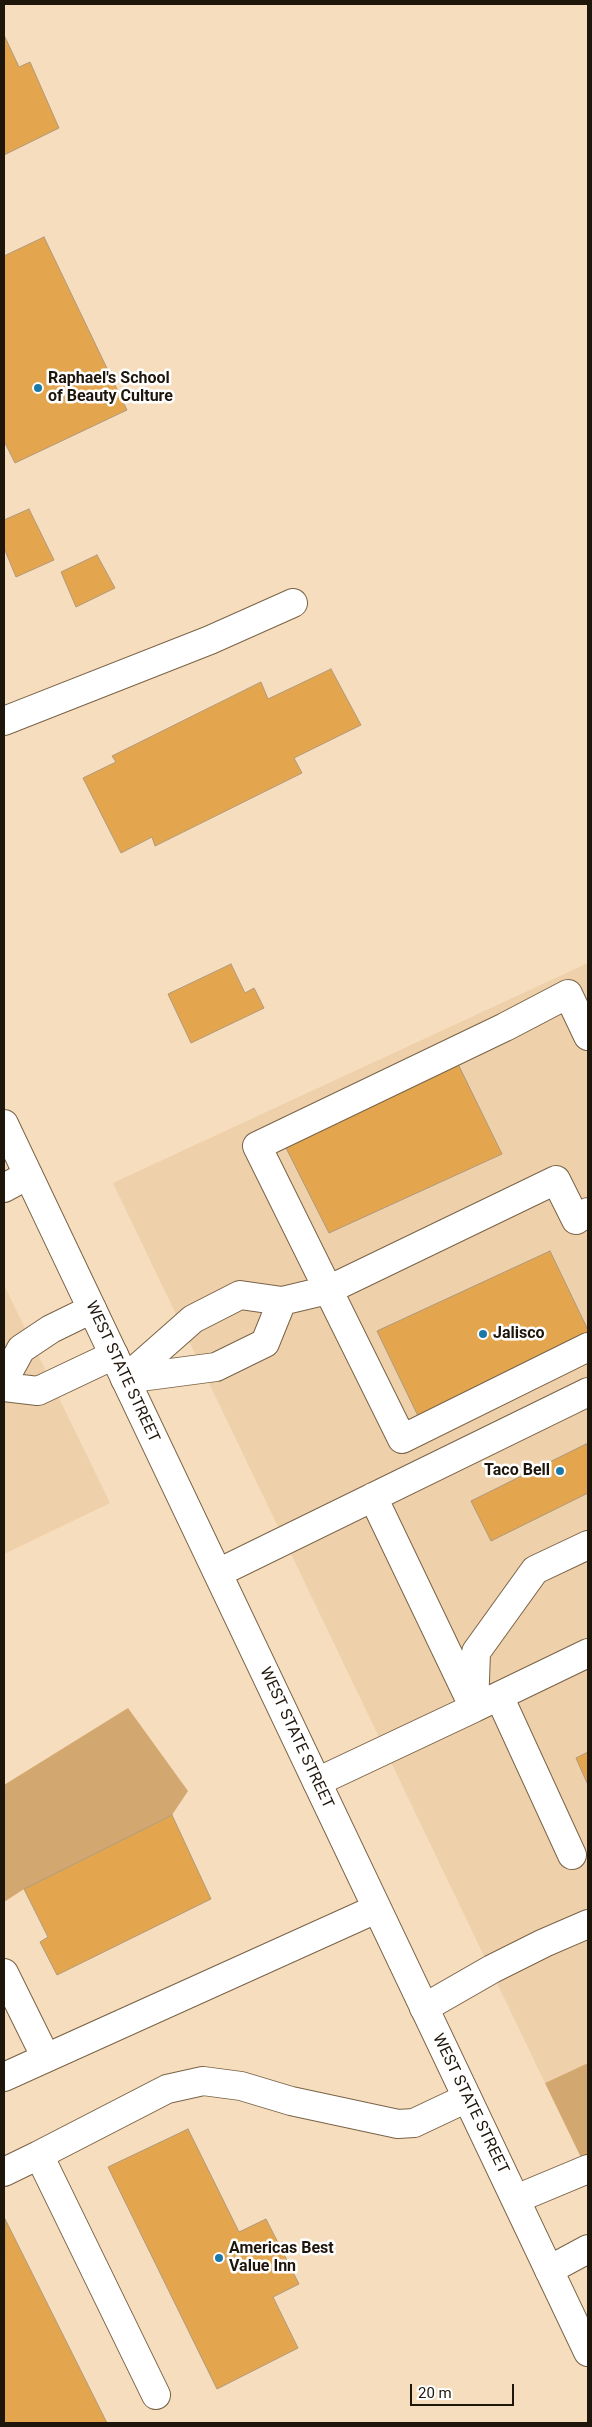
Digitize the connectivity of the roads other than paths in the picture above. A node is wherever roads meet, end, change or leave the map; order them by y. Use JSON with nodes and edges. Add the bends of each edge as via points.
{"nodes":[{"id":1,"x":293,"y":603,"type":"dead end"},
{"id":2,"x":4,"y":721,"type":"edge"},
{"id":3,"x":588,"y":1036,"type":"edge"},
{"id":4,"x":4,"y":1124,"type":"edge"},
{"id":5,"x":28,"y":1175,"type":"junction"},
{"id":6,"x":4,"y":1188,"type":"edge"},
{"id":7,"x":588,"y":1212,"type":"edge"},
{"id":8,"x":328,"y":1290,"type":"junction"},
{"id":9,"x":282,"y":1301,"type":"junction"},
{"id":10,"x":92,"y":1309,"type":"junction"},
{"id":11,"x":588,"y":1347,"type":"edge"},
{"id":12,"x":114,"y":1355,"type":"junction"},
{"id":13,"x":4,"y":1380,"type":"edge"},
{"id":14,"x":125,"y":1380,"type":"junction"},
{"id":15,"x":4,"y":1387,"type":"edge"},
{"id":16,"x":588,"y":1392,"type":"edge"},
{"id":17,"x":372,"y":1497,"type":"junction"},
{"id":18,"x":588,"y":1545,"type":"edge"},
{"id":19,"x":218,"y":1573,"type":"junction"},
{"id":20,"x":588,"y":1653,"type":"edge"},
{"id":21,"x":499,"y":1696,"type":"junction"},
{"id":22,"x":474,"y":1708,"type":"junction"},
{"id":23,"x":317,"y":1782,"type":"junction"},
{"id":24,"x":572,"y":1855,"type":"dead end"},
{"id":25,"x":376,"y":1909,"type":"junction"},
{"id":26,"x":588,"y":1924,"type":"edge"},
{"id":27,"x":4,"y":1973,"type":"edge"},
{"id":28,"x":424,"y":2008,"type":"junction"},
{"id":29,"x":46,"y":2058,"type":"junction"},
{"id":30,"x":4,"y":2077,"type":"edge"},
{"id":31,"x":467,"y":2098,"type":"junction"},
{"id":32,"x":39,"y":2155,"type":"junction"},
{"id":33,"x":588,"y":2169,"type":"edge"},
{"id":34,"x":4,"y":2172,"type":"edge"},
{"id":35,"x":516,"y":2199,"type":"junction"},
{"id":36,"x":588,"y":2249,"type":"edge"},
{"id":37,"x":549,"y":2270,"type":"junction"},
{"id":38,"x":588,"y":2352,"type":"edge"},
{"id":39,"x":156,"y":2395,"type":"dead end"}],
"edges":[{"from":1,"to":2,"type":"main road","via":[[210,640]]},
{"from":3,"to":8,"type":"main road","via":[[568,994],[257,1146]]},
{"from":4,"to":5,"type":"main road","name":"WEST STATE STREET"},
{"from":5,"to":6,"type":"main road"},
{"from":5,"to":10,"type":"main road","name":"WEST STATE STREET"},
{"from":7,"to":8,"type":"main road","via":[[576,1220],[556,1180]]},
{"from":8,"to":9,"type":"main road"},
{"from":8,"to":11,"type":"main road","via":[[402,1439]]},
{"from":9,"to":14,"type":"main road","via":[[240,1295],[193,1319]]},
{"from":9,"to":14,"type":"main road","via":[[265,1343],[216,1367]]},
{"from":10,"to":12,"type":"main road","name":"WEST STATE STREET"},
{"from":10,"to":13,"type":"main road","via":[[51,1329],[21,1349]]},
{"from":12,"to":14,"type":"main road","name":"WEST STATE STREET"},
{"from":12,"to":15,"type":"main road","via":[[38,1391]]},
{"from":14,"to":19,"type":"main road","name":"WEST STATE STREET"},
{"from":16,"to":17,"type":"main road"},
{"from":17,"to":19,"type":"main road"},
{"from":17,"to":22,"type":"main road"},
{"from":18,"to":22,"type":"main road","via":[[535,1570],[476,1652]]},
{"from":19,"to":23,"type":"main road","name":"WEST STATE STREET"},
{"from":20,"to":21,"type":"main road"},
{"from":21,"to":22,"type":"main road"},
{"from":21,"to":24,"type":"main road"},
{"from":22,"to":23,"type":"main road"},
{"from":23,"to":25,"type":"main road","name":"WEST STATE STREET"},
{"from":25,"to":28,"type":"main road","name":"WEST STATE STREET"},
{"from":25,"to":29,"type":"main road"},
{"from":26,"to":28,"type":"main road","via":[[492,1969]]},
{"from":27,"to":29,"type":"main road"},
{"from":28,"to":31,"type":"main road","name":"WEST STATE STREET"},
{"from":29,"to":30,"type":"main road"},
{"from":31,"to":32,"type":"main road","via":[[414,2123],[398,2124],[291,2101],[240,2086],[203,2081],[167,2089]]},
{"from":31,"to":35,"type":"main road","name":"WEST STATE STREET"},
{"from":32,"to":34,"type":"main road"},
{"from":32,"to":39,"type":"main road"},
{"from":33,"to":35,"type":"main road"},
{"from":35,"to":37,"type":"main road","name":"WEST STATE STREET"},
{"from":36,"to":37,"type":"main road"},
{"from":37,"to":38,"type":"main road","name":"WEST STATE STREET"}]}
